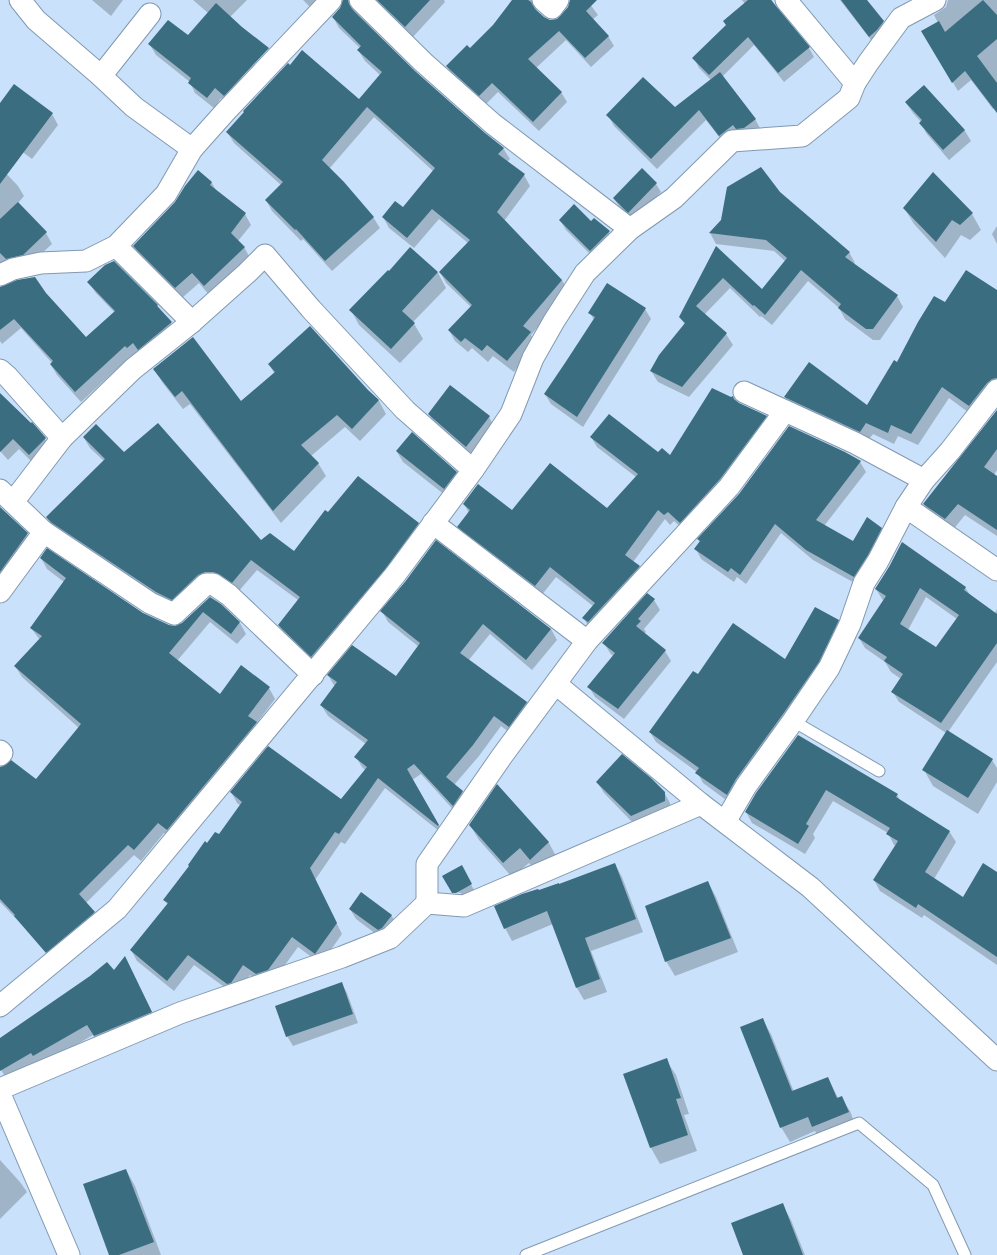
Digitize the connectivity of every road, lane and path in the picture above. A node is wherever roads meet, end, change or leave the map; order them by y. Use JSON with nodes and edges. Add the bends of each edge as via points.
{"nodes":[{"id":1,"x":20,"y":0,"type":"edge"},
{"id":2,"x":331,"y":0,"type":"edge"},
{"id":3,"x":360,"y":0,"type":"edge"},
{"id":4,"x":543,"y":0,"type":"edge"},
{"id":5,"x":558,"y":0,"type":"edge"},
{"id":6,"x":786,"y":0,"type":"edge"},
{"id":7,"x":935,"y":0,"type":"edge"},
{"id":8,"x":150,"y":14,"type":"dead end"},
{"id":9,"x":101,"y":76,"type":"junction"},
{"id":10,"x":855,"y":83,"type":"junction"},
{"id":11,"x":192,"y":150,"type":"junction"},
{"id":12,"x":630,"y":229,"type":"junction"},
{"id":13,"x":116,"y":246,"type":"junction"},
{"id":14,"x":0,"y":275,"type":"edge"},
{"id":15,"x":192,"y":322,"type":"junction"},
{"id":16,"x":0,"y":370,"type":"edge"},
{"id":17,"x":997,"y":390,"type":"edge"},
{"id":18,"x":744,"y":392,"type":"dead end"},
{"id":19,"x":785,"y":411,"type":"junction"},
{"id":20,"x":62,"y":438,"type":"junction"},
{"id":21,"x":473,"y":470,"type":"junction"},
{"id":22,"x":924,"y":480,"type":"junction"},
{"id":23,"x":6,"y":496,"type":"edge"},
{"id":24,"x":906,"y":507,"type":"junction"},
{"id":25,"x":433,"y":523,"type":"junction"},
{"id":26,"x":44,"y":532,"type":"junction"},
{"id":27,"x":997,"y":570,"type":"edge"},
{"id":28,"x":0,"y":592,"type":"edge"},
{"id":29,"x":587,"y":641,"type":"junction"},
{"id":30,"x":313,"y":674,"type":"junction"},
{"id":31,"x":556,"y":684,"type":"junction"},
{"id":32,"x":793,"y":721,"type":"junction"},
{"id":33,"x":0,"y":750,"type":"edge"},
{"id":34,"x":0,"y":755,"type":"edge"},
{"id":35,"x":879,"y":771,"type":"dead end"},
{"id":36,"x":701,"y":804,"type":"junction"},
{"id":37,"x":725,"y":822,"type":"junction"},
{"id":38,"x":427,"y":903,"type":"junction"},
{"id":39,"x":0,"y":1006,"type":"edge"},
{"id":40,"x":997,"y":1060,"type":"edge"},
{"id":41,"x":0,"y":1088,"type":"edge"},
{"id":42,"x":0,"y":1094,"type":"edge"},
{"id":43,"x":69,"y":1255,"type":"edge"},
{"id":44,"x":526,"y":1255,"type":"edge"},
{"id":45,"x":965,"y":1255,"type":"edge"}],
"edges":[{"from":1,"to":9,"type":"street","via":[[36,20]]},
{"from":2,"to":11,"type":"street"},
{"from":3,"to":12,"type":"street","via":[[423,62],[493,124]]},
{"from":4,"to":5,"type":"street","via":[[552,8]]},
{"from":6,"to":10,"type":"street"},
{"from":7,"to":10,"type":"street","via":[[901,18]]},
{"from":8,"to":9,"type":"street"},
{"from":9,"to":11,"type":"street","via":[[134,107]]},
{"from":10,"to":12,"type":"street","via":[[849,98],[802,136],[732,141],[674,198]]},
{"from":11,"to":13,"type":"street","via":[[166,194]]},
{"from":12,"to":21,"type":"street","via":[[585,273],[533,358],[511,414]]},
{"from":13,"to":14,"type":"street","via":[[86,261],[41,263],[13,269]]},
{"from":13,"to":15,"type":"street"},
{"from":15,"to":20,"type":"street","via":[[132,369]]},
{"from":15,"to":21,"type":"street","via":[[266,255],[311,309],[405,410]]},
{"from":16,"to":20,"type":"street"},
{"from":17,"to":22,"type":"street"},
{"from":18,"to":19,"type":"street"},
{"from":19,"to":22,"type":"street"},
{"from":19,"to":29,"type":"street","via":[[729,487]]},
{"from":20,"to":23,"type":"street"},
{"from":21,"to":25,"type":"street"},
{"from":22,"to":24,"type":"street"},
{"from":23,"to":26,"type":"street"},
{"from":24,"to":27,"type":"street"},
{"from":24,"to":32,"type":"street","via":[[864,583],[850,624],[829,668]]},
{"from":25,"to":29,"type":"street"},
{"from":25,"to":30,"type":"street","via":[[395,575]]},
{"from":26,"to":28,"type":"street"},
{"from":26,"to":30,"type":"street","via":[[150,603],[174,614],[206,584],[213,584]]},
{"from":29,"to":31,"type":"street"},
{"from":30,"to":39,"type":"street","via":[[117,909]]},
{"from":31,"to":36,"type":"street"},
{"from":31,"to":38,"type":"street","via":[[427,864]]},
{"from":32,"to":35,"type":"lane"},
{"from":32,"to":37,"type":"street","via":[[746,786]]},
{"from":33,"to":34,"type":"street"},
{"from":36,"to":37,"type":"street"},
{"from":36,"to":38,"type":"street","via":[[464,906]]},
{"from":37,"to":40,"type":"street","via":[[810,887]]},
{"from":38,"to":41,"type":"street","via":[[390,938],[180,1013]]},
{"from":42,"to":43,"type":"street"},
{"from":44,"to":45,"type":"lane","via":[[859,1123],[933,1185]]}]}
